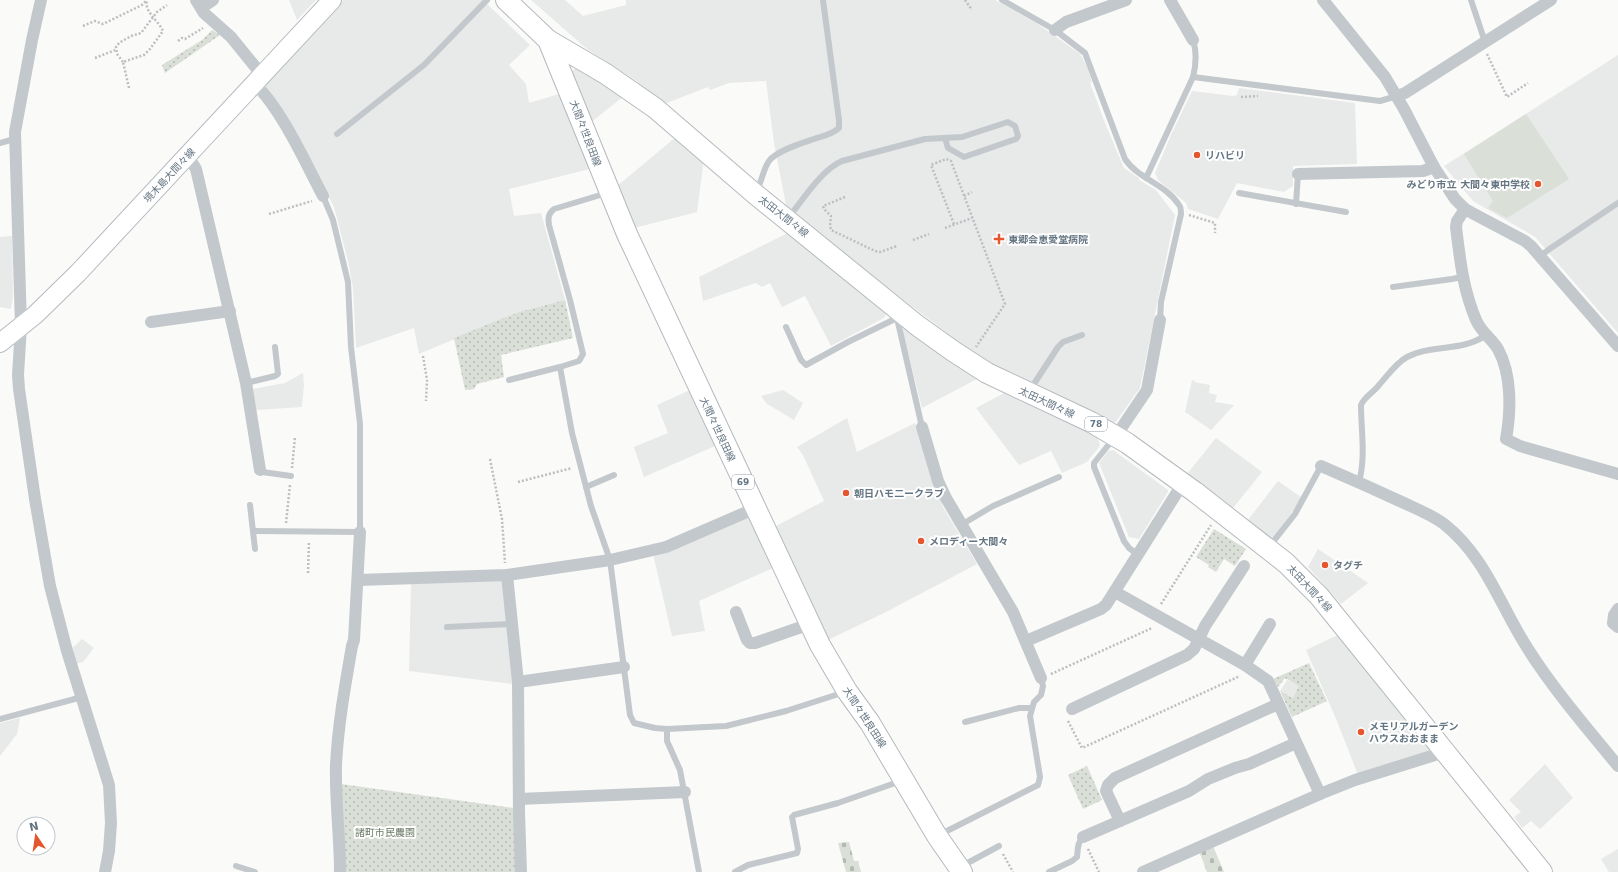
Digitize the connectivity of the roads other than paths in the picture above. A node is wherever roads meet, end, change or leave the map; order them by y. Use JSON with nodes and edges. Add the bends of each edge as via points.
{"nodes":[{"id":1,"x":42,"y":0,"type":"edge"},
{"id":2,"x":213,"y":0,"type":"edge"},
{"id":3,"x":332,"y":0,"type":"edge"},
{"id":4,"x":487,"y":0,"type":"edge"},
{"id":5,"x":506,"y":0,"type":"edge"},
{"id":6,"x":823,"y":0,"type":"edge"},
{"id":7,"x":1002,"y":0,"type":"edge"},
{"id":8,"x":1126,"y":0,"type":"edge"},
{"id":9,"x":1170,"y":0,"type":"edge"},
{"id":10,"x":1323,"y":0,"type":"edge"},
{"id":11,"x":1471,"y":0,"type":"edge"},
{"id":12,"x":1552,"y":0,"type":"edge"},
{"id":13,"x":198,"y":4,"type":"edge"},
{"id":14,"x":1055,"y":30,"type":"junction"},
{"id":15,"x":548,"y":40,"type":"junction"},
{"id":16,"x":1193,"y":40,"type":"joint"},
{"id":17,"x":1483,"y":43,"type":"junction"},
{"id":18,"x":1194,"y":77,"type":"junction"},
{"id":19,"x":258,"y":80,"type":"junction"},
{"id":20,"x":1397,"y":96,"type":"junction"},
{"id":21,"x":337,"y":134,"type":"dead end"},
{"id":22,"x":945,"y":138,"type":"junction"},
{"id":23,"x":14,"y":139,"type":"junction"},
{"id":24,"x":0,"y":143,"type":"edge"},
{"id":25,"x":187,"y":155,"type":"junction"},
{"id":26,"x":1434,"y":167,"type":"junction"},
{"id":27,"x":1298,"y":174,"type":"joint"},
{"id":28,"x":1146,"y":178,"type":"junction"},
{"id":29,"x":609,"y":192,"type":"junction"},
{"id":30,"x":1239,"y":193,"type":"dead end"},
{"id":31,"x":755,"y":194,"type":"junction"},
{"id":32,"x":323,"y":196,"type":"joint"},
{"id":33,"x":1618,"y":203,"type":"edge"},
{"id":34,"x":1296,"y":204,"type":"junction"},
{"id":35,"x":1465,"y":209,"type":"junction"},
{"id":36,"x":1346,"y":212,"type":"dead end"},
{"id":37,"x":788,"y":219,"type":"junction"},
{"id":38,"x":1540,"y":257,"type":"junction"},
{"id":39,"x":1462,"y":277,"type":"junction"},
{"id":40,"x":1393,"y":287,"type":"dead end"},
{"id":41,"x":230,"y":311,"type":"junction"},
{"id":42,"x":900,"y":315,"type":"junction"},
{"id":43,"x":1160,"y":320,"type":"joint"},
{"id":44,"x":151,"y":322,"type":"dead end"},
{"id":45,"x":21,"y":326,"type":"junction"},
{"id":46,"x":786,"y":327,"type":"dead end"},
{"id":47,"x":1082,"y":335,"type":"dead end"},
{"id":48,"x":1486,"y":335,"type":"junction"},
{"id":49,"x":0,"y":342,"type":"edge"},
{"id":50,"x":1618,"y":346,"type":"edge"},
{"id":51,"x":275,"y":347,"type":"dead end"},
{"id":52,"x":560,"y":367,"type":"junction"},
{"id":53,"x":509,"y":380,"type":"dead end"},
{"id":54,"x":246,"y":383,"type":"junction"},
{"id":55,"x":1028,"y":394,"type":"junction"},
{"id":56,"x":922,"y":427,"type":"joint"},
{"id":57,"x":1116,"y":436,"type":"junction"},
{"id":58,"x":1321,"y":466,"type":"joint"},
{"id":59,"x":260,"y":470,"type":"joint"},
{"id":60,"x":1618,"y":474,"type":"edge"},
{"id":61,"x":614,"y":475,"type":"dead end"},
{"id":62,"x":291,"y":476,"type":"road end"},
{"id":63,"x":1059,"y":477,"type":"dead end"},
{"id":64,"x":1359,"y":482,"type":"junction"},
{"id":65,"x":1183,"y":483,"type":"junction"},
{"id":66,"x":586,"y":487,"type":"junction"},
{"id":67,"x":250,"y":505,"type":"dead end"},
{"id":68,"x":756,"y":508,"type":"junction"},
{"id":69,"x":962,"y":524,"type":"junction"},
{"id":70,"x":253,"y":532,"type":"junction"},
{"id":71,"x":360,"y":532,"type":"junction"},
{"id":72,"x":255,"y":549,"type":"dead end"},
{"id":73,"x":1268,"y":549,"type":"junction"},
{"id":74,"x":1136,"y":554,"type":"junction"},
{"id":75,"x":610,"y":560,"type":"junction"},
{"id":76,"x":1244,"y":566,"type":"dead end"},
{"id":77,"x":508,"y":575,"type":"junction"},
{"id":78,"x":358,"y":580,"type":"junction"},
{"id":79,"x":1115,"y":592,"type":"junction"},
{"id":80,"x":1618,"y":609,"type":"edge"},
{"id":81,"x":736,"y":612,"type":"dead end"},
{"id":82,"x":511,"y":624,"type":"junction"},
{"id":83,"x":810,"y":624,"type":"junction"},
{"id":84,"x":1270,"y":624,"type":"dead end"},
{"id":85,"x":447,"y":627,"type":"dead end"},
{"id":86,"x":1618,"y":627,"type":"edge"},
{"id":87,"x":1199,"y":639,"type":"junction"},
{"id":88,"x":1026,"y":641,"type":"junction"},
{"id":89,"x":624,"y":668,"type":"junction"},
{"id":90,"x":1244,"y":669,"type":"junction"},
{"id":91,"x":1044,"y":677,"type":"joint"},
{"id":92,"x":518,"y":682,"type":"junction"},
{"id":93,"x":847,"y":691,"type":"junction"},
{"id":94,"x":82,"y":697,"type":"junction"},
{"id":95,"x":1278,"y":704,"type":"junction"},
{"id":96,"x":1032,"y":708,"type":"junction"},
{"id":97,"x":1072,"y":709,"type":"road end"},
{"id":98,"x":0,"y":719,"type":"edge"},
{"id":99,"x":965,"y":722,"type":"dead end"},
{"id":100,"x":666,"y":729,"type":"junction"},
{"id":101,"x":1296,"y":743,"type":"junction"},
{"id":102,"x":1445,"y":750,"type":"junction"},
{"id":103,"x":1616,"y":760,"type":"edge"},
{"id":104,"x":905,"y":781,"type":"junction"},
{"id":105,"x":685,"y":792,"type":"junction"},
{"id":106,"x":1320,"y":794,"type":"junction"},
{"id":107,"x":518,"y":799,"type":"junction"},
{"id":108,"x":1120,"y":821,"type":"junction"},
{"id":109,"x":938,"y":836,"type":"junction"},
{"id":110,"x":1085,"y":841,"type":"joint"},
{"id":111,"x":999,"y":846,"type":"road end"},
{"id":112,"x":236,"y":866,"type":"dead end"},
{"id":113,"x":958,"y":870,"type":"edge"},
{"id":114,"x":106,"y":872,"type":"edge"},
{"id":115,"x":255,"y":872,"type":"edge"},
{"id":116,"x":340,"y":872,"type":"edge"},
{"id":117,"x":521,"y":872,"type":"edge"},
{"id":118,"x":699,"y":872,"type":"edge"},
{"id":119,"x":735,"y":872,"type":"edge"},
{"id":120,"x":1049,"y":872,"type":"edge"},
{"id":121,"x":1143,"y":872,"type":"edge"},
{"id":122,"x":1542,"y":872,"type":"edge"}],
"edges":[{"from":1,"to":23,"type":"street"},
{"from":2,"to":13,"type":"street"},
{"from":3,"to":19,"type":"main road","name":"境木島大間々線"},
{"from":4,"to":21,"type":"lane","via":[[424,65]]},
{"from":5,"to":15,"type":"main road","name":"大間々世良田線","number":"69"},
{"from":6,"to":31,"type":"lane","via":[[839,128],[833,134],[814,139],[773,157],[766,166],[762,182]]},
{"from":7,"to":14,"type":"lane"},
{"from":8,"to":14,"type":"street","via":[[1066,22]]},
{"from":9,"to":16,"type":"street"},
{"from":10,"to":20,"type":"street","via":[[1385,77]]},
{"from":11,"to":17,"type":"lane"},
{"from":12,"to":17,"type":"street"},
{"from":13,"to":19,"type":"street","via":[[231,37]]},
{"from":14,"to":28,"type":"lane","via":[[1085,53],[1125,159],[1130,168]]},
{"from":15,"to":29,"type":"main road","name":"大間々世良田線","number":"69"},
{"from":15,"to":31,"type":"main road","name":"太田大間々線","number":"78","via":[[623,85],[655,108]]},
{"from":16,"to":18,"type":"lane","via":[[1196,53]]},
{"from":17,"to":20,"type":"street"},
{"from":18,"to":20,"type":"lane","via":[[1380,101]]},
{"from":18,"to":28,"type":"lane"},
{"from":19,"to":25,"type":"main road","name":"境木島大間々線"},
{"from":19,"to":32,"type":"street"},
{"from":20,"to":26,"type":"street"},
{"from":22,"to":22,"type":"lane","via":[[962,137],[1008,122],[1015,126],[1018,136],[1016,139],[964,157],[948,148]]},
{"from":22,"to":37,"type":"lane","via":[[902,144],[836,164],[821,178]]},
{"from":23,"to":24,"type":"lane"},
{"from":23,"to":45,"type":"street"},
{"from":25,"to":41,"type":"street","via":[[196,169]]},
{"from":25,"to":45,"type":"main road","name":"境木島大間々線","via":[[78,273]]},
{"from":26,"to":27,"type":"street","via":[[1423,171]]},
{"from":26,"to":35,"type":"street","via":[[1455,199]]},
{"from":27,"to":34,"type":"lane"},
{"from":28,"to":43,"type":"lane","via":[[1178,203],[1181,213],[1161,302]]},
{"from":29,"to":52,"type":"lane","via":[[554,210],[548,216],[583,354],[579,362]]},
{"from":29,"to":68,"type":"main road","name":"大間々世良田線","number":"69","via":[[670,329]]},
{"from":30,"to":34,"type":"lane"},
{"from":31,"to":37,"type":"main road","name":"太田大間々線","number":"78"},
{"from":32,"to":71,"type":"lane","via":[[337,235],[348,282],[351,346],[360,424]]},
{"from":33,"to":38,"type":"lane"},
{"from":34,"to":36,"type":"lane"},
{"from":35,"to":38,"type":"street","via":[[1524,241]]},
{"from":35,"to":39,"type":"street","via":[[1456,227]]},
{"from":37,"to":42,"type":"main road","name":"太田大間々線","number":"78"},
{"from":38,"to":50,"type":"street"},
{"from":39,"to":40,"type":"lane"},
{"from":39,"to":48,"type":"street","via":[[1475,319]]},
{"from":41,"to":44,"type":"street"},
{"from":41,"to":54,"type":"street"},
{"from":42,"to":46,"type":"lane","via":[[806,365],[801,360]]},
{"from":42,"to":55,"type":"main road","name":"太田大間々線","number":"78","via":[[987,374]]},
{"from":42,"to":56,"type":"lane"},
{"from":43,"to":57,"type":"street","via":[[1147,390]]},
{"from":45,"to":49,"type":"main road","name":"境木島大間々線"},
{"from":45,"to":94,"type":"street","via":[[19,389],[42,546],[55,610]]},
{"from":47,"to":55,"type":"lane","via":[[1063,342],[1058,347]]},
{"from":48,"to":60,"type":"street","via":[[1498,351],[1510,389],[1506,440]]},
{"from":48,"to":64,"type":"lane","via":[[1474,342],[1423,351],[1406,357],[1364,400],[1361,405],[1364,452]]},
{"from":51,"to":54,"type":"lane","via":[[278,374]]},
{"from":52,"to":53,"type":"lane"},
{"from":52,"to":66,"type":"lane","via":[[567,410]]},
{"from":54,"to":59,"type":"street"},
{"from":55,"to":57,"type":"main road","name":"太田大間々線","number":"78"},
{"from":56,"to":69,"type":"street","via":[[938,481]]},
{"from":57,"to":65,"type":"main road","name":"太田大間々線","number":"78"},
{"from":57,"to":74,"type":"lane","via":[[1094,463],[1094,467],[1124,541]]},
{"from":58,"to":64,"type":"street"},
{"from":58,"to":73,"type":"lane","via":[[1294,514]]},
{"from":59,"to":62,"type":"lane"},
{"from":61,"to":66,"type":"lane"},
{"from":63,"to":69,"type":"lane","via":[[993,506]]},
{"from":64,"to":103,"type":"street","via":[[1437,519],[1464,543],[1501,599],[1534,658]]},
{"from":65,"to":73,"type":"main road","name":"太田大間々線","number":"78"},
{"from":65,"to":74,"type":"street"},
{"from":66,"to":75,"type":"lane","via":[[595,521]]},
{"from":67,"to":70,"type":"lane"},
{"from":68,"to":75,"type":"street","via":[[666,547]]},
{"from":68,"to":83,"type":"main road","name":"大間々世良田線","number":"69"},
{"from":69,"to":88,"type":"street","via":[[981,560],[1003,593]]},
{"from":70,"to":71,"type":"lane"},
{"from":70,"to":72,"type":"lane"},
{"from":71,"to":78,"type":"street"},
{"from":73,"to":102,"type":"main road","name":"太田大間々線","number":"78","via":[[1296,571],[1319,596]]},
{"from":74,"to":79,"type":"street"},
{"from":75,"to":77,"type":"street"},
{"from":75,"to":89,"type":"lane"},
{"from":76,"to":87,"type":"street"},
{"from":77,"to":78,"type":"street"},
{"from":77,"to":82,"type":"street"},
{"from":78,"to":116,"type":"street","via":[[354,640],[341,714],[336,764]]},
{"from":79,"to":87,"type":"street"},
{"from":79,"to":88,"type":"street","via":[[1101,609]]},
{"from":80,"to":86,"type":"street","via":[[1613,623]]},
{"from":81,"to":83,"type":"street","via":[[750,643]]},
{"from":82,"to":85,"type":"lane"},
{"from":82,"to":92,"type":"street"},
{"from":83,"to":93,"type":"main road","name":"大間々世良田線","number":"69"},
{"from":84,"to":90,"type":"street"},
{"from":87,"to":90,"type":"street"},
{"from":87,"to":97,"type":"street","via":[[1187,655]]},
{"from":88,"to":91,"type":"street"},
{"from":89,"to":92,"type":"street"},
{"from":89,"to":100,"type":"lane","via":[[634,723]]},
{"from":90,"to":95,"type":"street","via":[[1268,681]]},
{"from":91,"to":96,"type":"lane","via":[[1041,695]]},
{"from":92,"to":107,"type":"street"},
{"from":93,"to":100,"type":"lane","via":[[726,726]]},
{"from":93,"to":104,"type":"main road","name":"大間々世良田線","number":"69"},
{"from":94,"to":98,"type":"lane"},
{"from":94,"to":114,"type":"street","via":[[109,784],[111,823]]},
{"from":95,"to":101,"type":"street"},
{"from":95,"to":108,"type":"street","via":[[1116,778],[1108,785],[1106,791]]},
{"from":96,"to":99,"type":"lane","via":[[1019,708]]},
{"from":96,"to":109,"type":"lane","via":[[1030,716],[1040,777],[1038,785]]},
{"from":100,"to":105,"type":"lane","via":[[667,741],[680,770]]},
{"from":101,"to":106,"type":"street"},
{"from":101,"to":108,"type":"street","via":[[1208,779],[1189,791]]},
{"from":102,"to":106,"type":"street"},
{"from":102,"to":122,"type":"main road","name":"太田大間々線","number":"78"},
{"from":104,"to":109,"type":"main road","name":"大間々世良田線","number":"69"},
{"from":104,"to":119,"type":"lane","via":[[898,781],[838,803],[794,815],[792,817],[797,854],[748,865]]},
{"from":105,"to":107,"type":"street"},
{"from":105,"to":118,"type":"lane"},
{"from":106,"to":121,"type":"street"},
{"from":107,"to":117,"type":"street"},
{"from":108,"to":110,"type":"street"},
{"from":109,"to":113,"type":"main road","name":"大間々世良田線","number":"69"},
{"from":110,"to":120,"type":"lane","via":[[1080,839],[1077,857]]},
{"from":111,"to":113,"type":"lane"},
{"from":112,"to":115,"type":"lane"}]}
